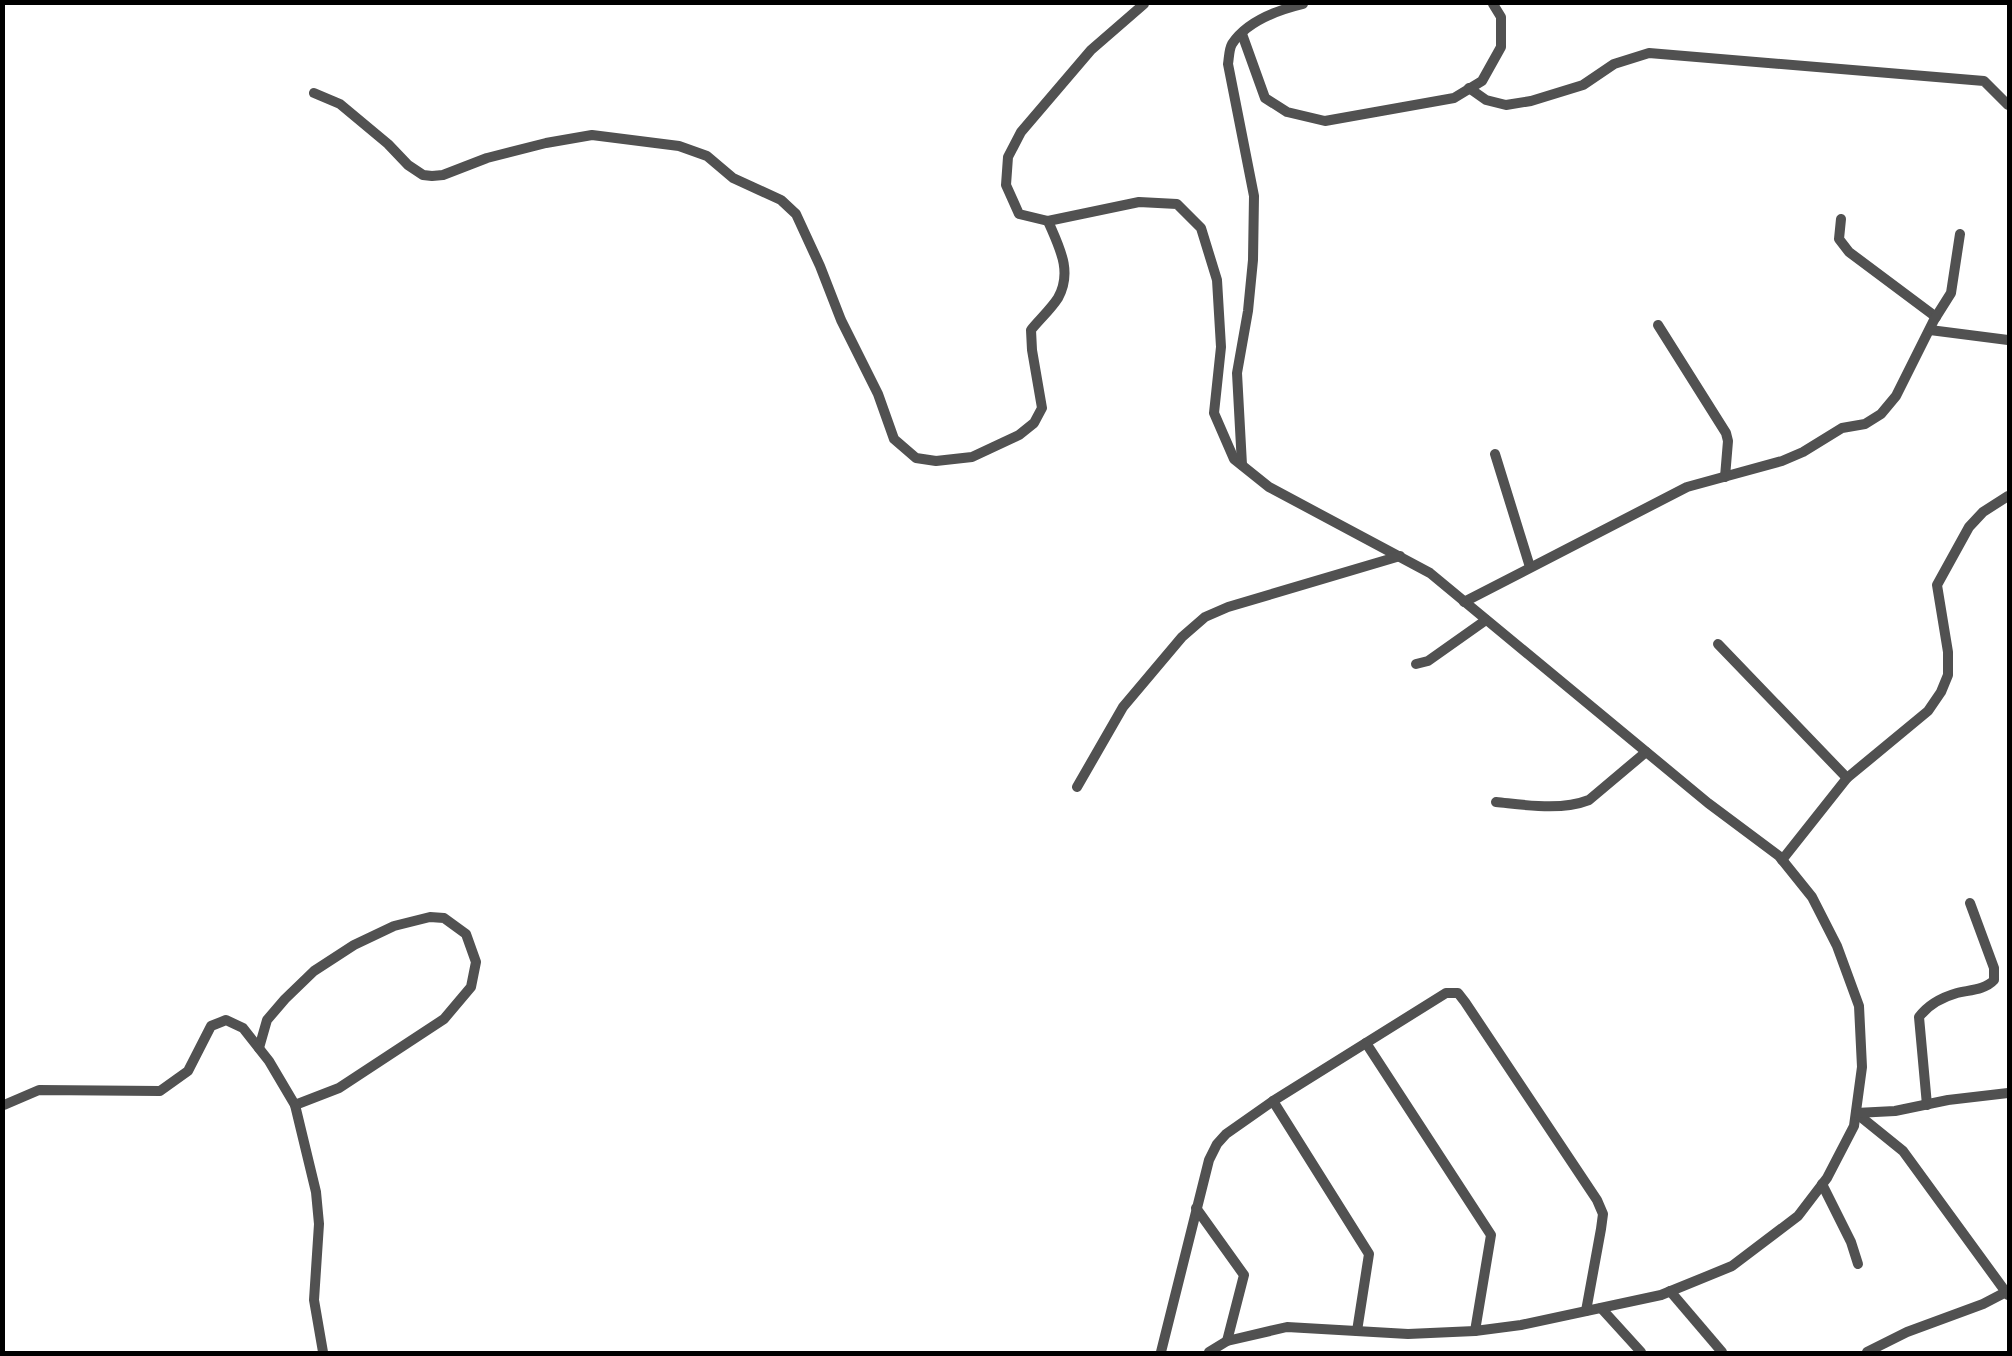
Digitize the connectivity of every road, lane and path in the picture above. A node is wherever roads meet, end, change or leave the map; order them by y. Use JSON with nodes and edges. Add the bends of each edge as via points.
{"nodes":[{"id":1,"x":1144,"y":4,"type":"edge"},
{"id":2,"x":1303,"y":4,"type":"edge"},
{"id":3,"x":1493,"y":4,"type":"edge"},
{"id":4,"x":1242,"y":34,"type":"junction"},
{"id":5,"x":1469,"y":88,"type":"junction"},
{"id":6,"x":314,"y":93,"type":"dead end"},
{"id":7,"x":2008,"y":105,"type":"edge"},
{"id":8,"x":1841,"y":219,"type":"dead end"},
{"id":9,"x":1048,"y":221,"type":"junction"},
{"id":10,"x":1960,"y":234,"type":"dead end"},
{"id":11,"x":1936,"y":317,"type":"junction"},
{"id":12,"x":1658,"y":325,"type":"dead end"},
{"id":13,"x":1930,"y":330,"type":"junction"},
{"id":14,"x":2008,"y":340,"type":"edge"},
{"id":15,"x":1495,"y":454,"type":"dead end"},
{"id":16,"x":1242,"y":465,"type":"junction"},
{"id":17,"x":1724,"y":477,"type":"junction"},
{"id":18,"x":2008,"y":496,"type":"edge"},
{"id":19,"x":1400,"y":556,"type":"junction"},
{"id":20,"x":1530,"y":567,"type":"junction"},
{"id":21,"x":1464,"y":602,"type":"junction"},
{"id":22,"x":1486,"y":620,"type":"junction"},
{"id":23,"x":1718,"y":644,"type":"dead end"},
{"id":24,"x":1416,"y":664,"type":"dead end"},
{"id":25,"x":1646,"y":752,"type":"junction"},
{"id":26,"x":1847,"y":778,"type":"junction"},
{"id":27,"x":1078,"y":787,"type":"dead end"},
{"id":28,"x":1496,"y":802,"type":"dead end"},
{"id":29,"x":1782,"y":860,"type":"junction"},
{"id":30,"x":1970,"y":903,"type":"dead end"},
{"id":31,"x":1366,"y":1043,"type":"junction"},
{"id":32,"x":259,"y":1048,"type":"junction"},
{"id":33,"x":2008,"y":1093,"type":"edge"},
{"id":34,"x":1273,"y":1102,"type":"junction"},
{"id":35,"x":4,"y":1105,"type":"edge"},
{"id":36,"x":295,"y":1105,"type":"junction"},
{"id":37,"x":1927,"y":1105,"type":"junction"},
{"id":38,"x":1856,"y":1112,"type":"junction"},
{"id":39,"x":1822,"y":1184,"type":"junction"},
{"id":40,"x":1196,"y":1208,"type":"junction"},
{"id":41,"x":1858,"y":1264,"type":"dead end"},
{"id":42,"x":1670,"y":1292,"type":"junction"},
{"id":43,"x":2007,"y":1293,"type":"edge"},
{"id":44,"x":1601,"y":1308,"type":"junction"},
{"id":45,"x":1586,"y":1311,"type":"junction"},
{"id":46,"x":1357,"y":1331,"type":"junction"},
{"id":47,"x":1474,"y":1331,"type":"junction"},
{"id":48,"x":1226,"y":1341,"type":"junction"},
{"id":49,"x":323,"y":1352,"type":"edge"},
{"id":50,"x":1161,"y":1352,"type":"edge"},
{"id":51,"x":1209,"y":1352,"type":"edge"},
{"id":52,"x":1641,"y":1352,"type":"edge"},
{"id":53,"x":1722,"y":1352,"type":"edge"},
{"id":54,"x":1867,"y":1352,"type":"edge"}],
"edges":[{"from":1,"to":9,"type":"street","via":[[1091,50],[1021,132],[1008,157],[1006,185],[1020,214]]},
{"from":2,"to":4,"type":"street","via":[[1279,10],[1252,24]]},
{"from":3,"to":5,"type":"street","via":[[1501,17],[1501,47],[1482,80]]},
{"from":4,"to":5,"type":"street","via":[[1265,98],[1287,112],[1315,119],[1325,121],[1454,98]]},
{"from":4,"to":16,"type":"street","via":[[1230,46],[1228,64],[1254,196],[1253,260],[1237,373]]},
{"from":5,"to":7,"type":"street","via":[[1486,100],[1506,105],[1583,85],[1614,64],[1650,53],[1984,81]]},
{"from":6,"to":9,"type":"street","via":[[340,104],[423,175],[443,175],[487,158],[592,135],[679,146],[707,156],[733,178],[781,200],[796,214],[841,320],[878,394],[894,439],[916,458],[936,461],[972,457],[1019,435],[1034,423],[1042,408],[1030,330],[1058,298],[1066,274]]},
{"from":8,"to":11,"type":"street","via":[[1839,239],[1849,252]]},
{"from":9,"to":16,"type":"street","via":[[1139,202],[1176,204],[1201,228],[1216,280],[1221,347],[1214,413],[1234,459]]},
{"from":10,"to":11,"type":"street","via":[[1951,294]]},
{"from":11,"to":13,"type":"street"},
{"from":12,"to":17,"type":"street","via":[[1726,432]]},
{"from":13,"to":14,"type":"street"},
{"from":13,"to":17,"type":"street","via":[[1896,396],[1881,414],[1865,424],[1842,428],[1782,461]]},
{"from":15,"to":20,"type":"street"},
{"from":16,"to":19,"type":"street","via":[[1269,487]]},
{"from":17,"to":20,"type":"street","via":[[1687,487]]},
{"from":18,"to":26,"type":"street","via":[[1983,512],[1969,527],[1937,585],[1948,652],[1948,675],[1941,692],[1928,711]]},
{"from":19,"to":21,"type":"street","via":[[1430,573]]},
{"from":19,"to":27,"type":"street","via":[[1228,607],[1205,618],[1182,637],[1123,707]]},
{"from":20,"to":21,"type":"street"},
{"from":21,"to":22,"type":"street"},
{"from":22,"to":24,"type":"street","via":[[1428,661]]},
{"from":22,"to":25,"type":"street"},
{"from":23,"to":26,"type":"street"},
{"from":25,"to":28,"type":"street","via":[[1580,804],[1545,806]]},
{"from":25,"to":29,"type":"street"},
{"from":26,"to":29,"type":"street"},
{"from":29,"to":38,"type":"street","via":[[1812,897],[1837,946],[1858,1006],[1862,1067]]},
{"from":30,"to":37,"type":"street","via":[[1994,968],[1994,980],[1987,986],[1934,1003],[1919,1017]]},
{"from":31,"to":34,"type":"street"},
{"from":31,"to":45,"type":"street","via":[[1446,993],[1458,993],[1597,1200],[1602,1214],[1601,1229]]},
{"from":31,"to":47,"type":"street","via":[[1490,1235]]},
{"from":32,"to":35,"type":"street","via":[[242,1028],[226,1020],[211,1026],[188,1071],[160,1091],[39,1090]]},
{"from":32,"to":36,"type":"street"},
{"from":32,"to":36,"type":"street","via":[[267,1020],[285,998],[314,971],[354,945],[394,926],[430,917],[444,918],[466,934],[476,962],[471,987],[444,1019],[339,1088]]},
{"from":33,"to":37,"type":"street"},
{"from":34,"to":40,"type":"street","via":[[1226,1134],[1217,1144],[1209,1160]]},
{"from":34,"to":46,"type":"street","via":[[1369,1254]]},
{"from":36,"to":49,"type":"street","via":[[316,1192],[319,1224],[314,1300]]},
{"from":37,"to":38,"type":"street","via":[[1895,1111]]},
{"from":38,"to":39,"type":"street","via":[[1854,1126]]},
{"from":38,"to":43,"type":"street","via":[[1904,1151]]},
{"from":39,"to":41,"type":"street","via":[[1851,1242]]},
{"from":39,"to":42,"type":"street","via":[[1798,1216],[1732,1266]]},
{"from":40,"to":48,"type":"street","via":[[1244,1275]]},
{"from":40,"to":50,"type":"street"},
{"from":42,"to":44,"type":"street"},
{"from":42,"to":53,"type":"street"},
{"from":43,"to":54,"type":"street","via":[[1907,1332]]},
{"from":44,"to":45,"type":"street"},
{"from":44,"to":52,"type":"street"},
{"from":45,"to":47,"type":"street"},
{"from":46,"to":47,"type":"street","via":[[1408,1334]]},
{"from":46,"to":48,"type":"street","via":[[1287,1326]]},
{"from":48,"to":51,"type":"street"}]}
